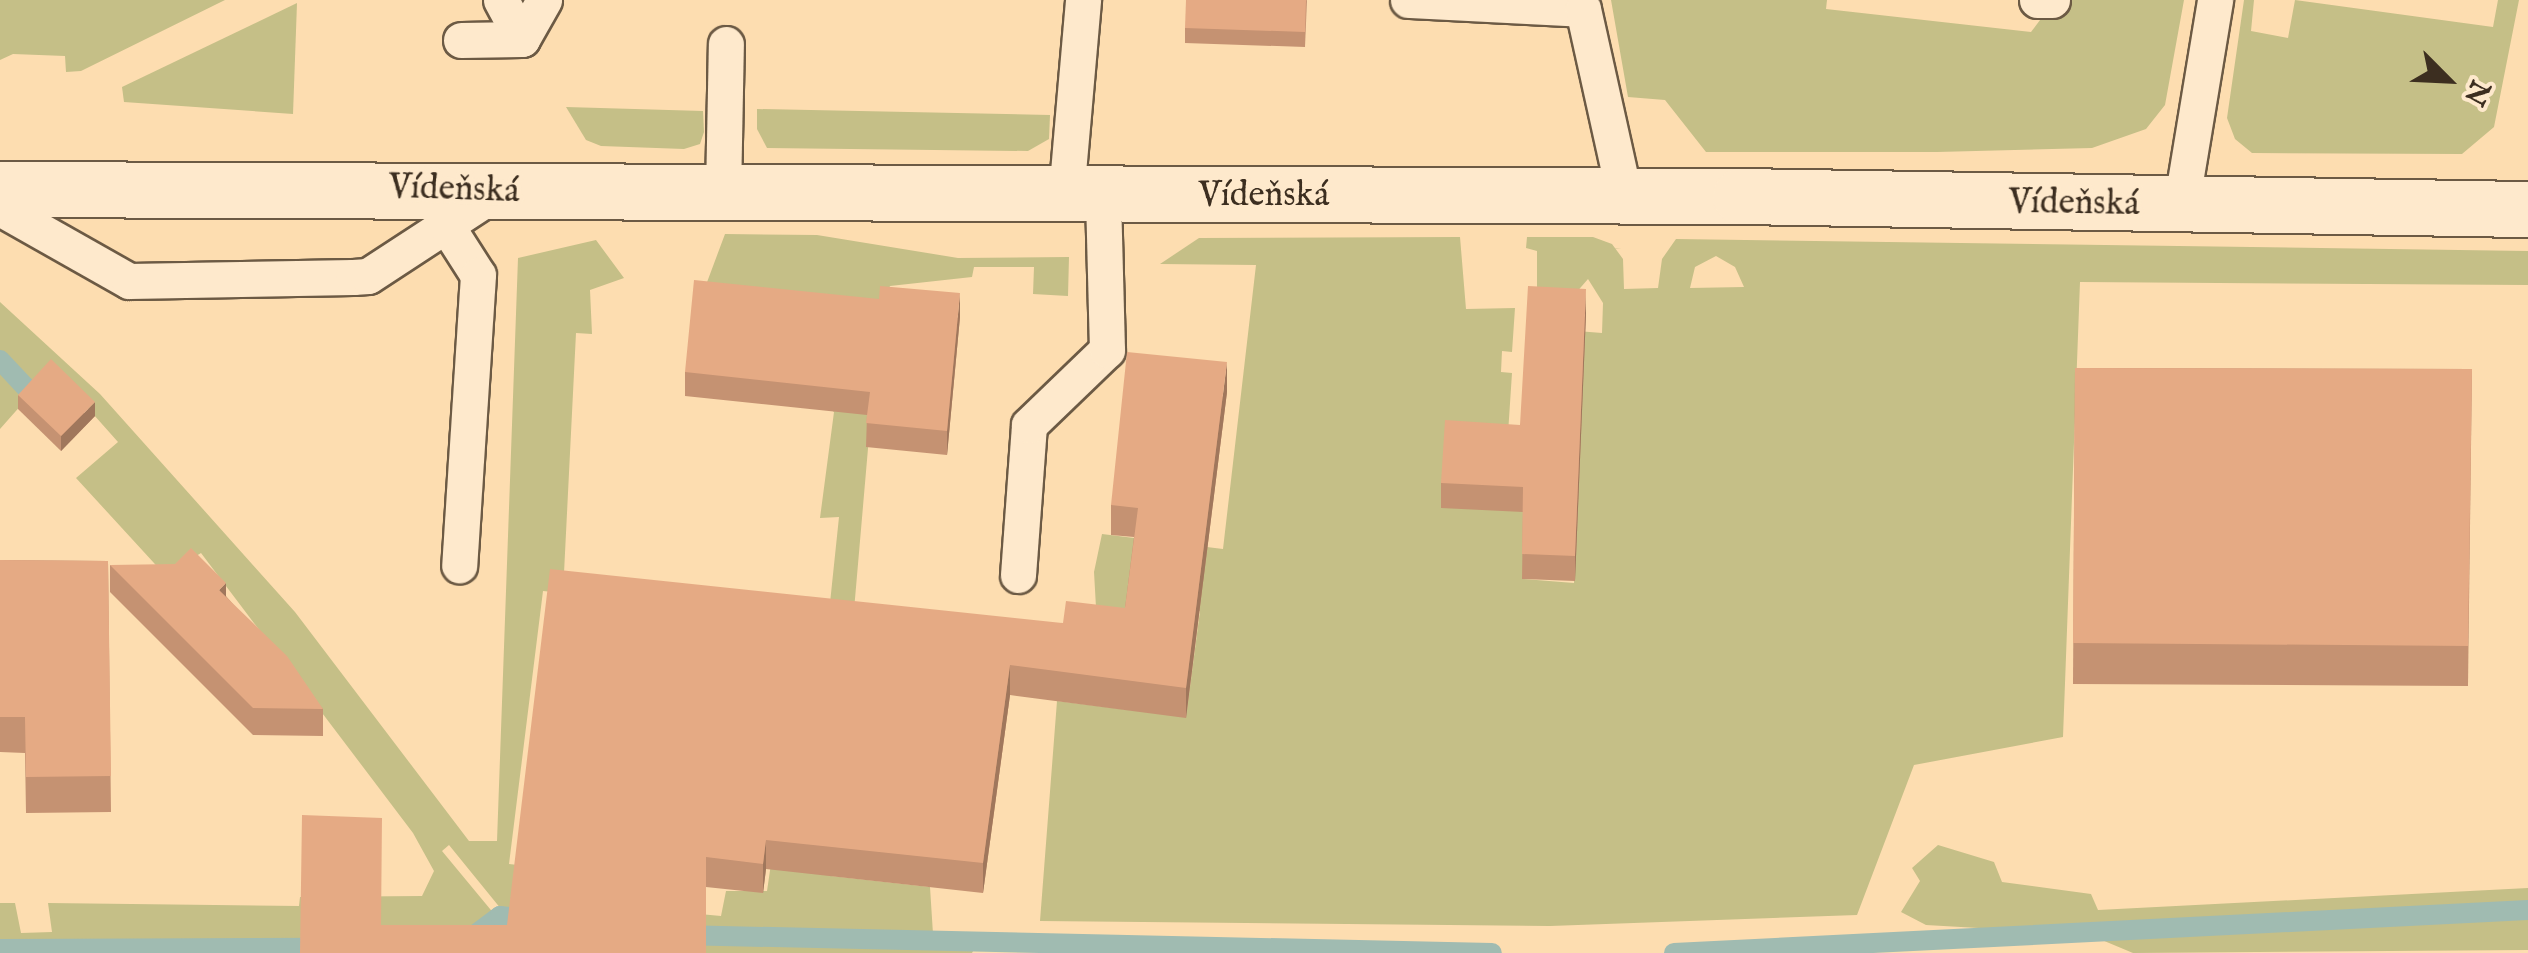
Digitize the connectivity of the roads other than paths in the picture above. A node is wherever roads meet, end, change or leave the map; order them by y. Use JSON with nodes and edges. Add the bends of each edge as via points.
{"nodes":[{"id":1,"x":501,"y":0,"type":"edge"},
{"id":2,"x":544,"y":0,"type":"edge"},
{"id":3,"x":1083,"y":0,"type":"edge"},
{"id":4,"x":1408,"y":0,"type":"edge"},
{"id":5,"x":2037,"y":0,"type":"edge"},
{"id":6,"x":2052,"y":0,"type":"edge"},
{"id":7,"x":2215,"y":0,"type":"edge"},
{"id":8,"x":522,"y":39,"type":"junction"},
{"id":9,"x":461,"y":40,"type":"dead end"},
{"id":10,"x":726,"y":44,"type":"dead end"},
{"id":11,"x":0,"y":189,"type":"edge"},
{"id":12,"x":495,"y":193,"type":"junction"},
{"id":13,"x":723,"y":194,"type":"junction"},
{"id":14,"x":1085,"y":195,"type":"junction"},
{"id":15,"x":1625,"y":198,"type":"junction"},
{"id":16,"x":2181,"y":206,"type":"junction"},
{"id":17,"x":2528,"y":206,"type":"edge"},
{"id":18,"x":0,"y":208,"type":"edge"},
{"id":19,"x":446,"y":225,"type":"junction"},
{"id":20,"x":459,"y":566,"type":"dead end"},
{"id":21,"x":1018,"y":575,"type":"dead end"}],
"edges":[{"from":1,"to":8,"type":"lane"},
{"from":2,"to":8,"type":"lane"},
{"from":3,"to":14,"type":"lane"},
{"from":4,"to":15,"type":"lane","via":[[1583,10]]},
{"from":5,"to":6,"type":"lane"},
{"from":7,"to":16,"type":"lane"},
{"from":8,"to":9,"type":"lane"},
{"from":10,"to":13,"type":"lane"},
{"from":11,"to":12,"type":"main road","name":"Vídeňská","via":[[358,186]]},
{"from":12,"to":13,"type":"main road","name":"Vídeňská"},
{"from":12,"to":19,"type":"lane"},
{"from":13,"to":14,"type":"main road","name":"Vídeňská"},
{"from":14,"to":15,"type":"main road","name":"Vídeňská"},
{"from":14,"to":21,"type":"lane","via":[[1108,350],[1029,426]]},
{"from":15,"to":16,"type":"main road","name":"Vídeňská"},
{"from":16,"to":17,"type":"main road","name":"Vídeňská"},
{"from":18,"to":19,"type":"lane","via":[[130,281],[368,276]]},
{"from":19,"to":20,"type":"lane","via":[[478,275]]}]}
